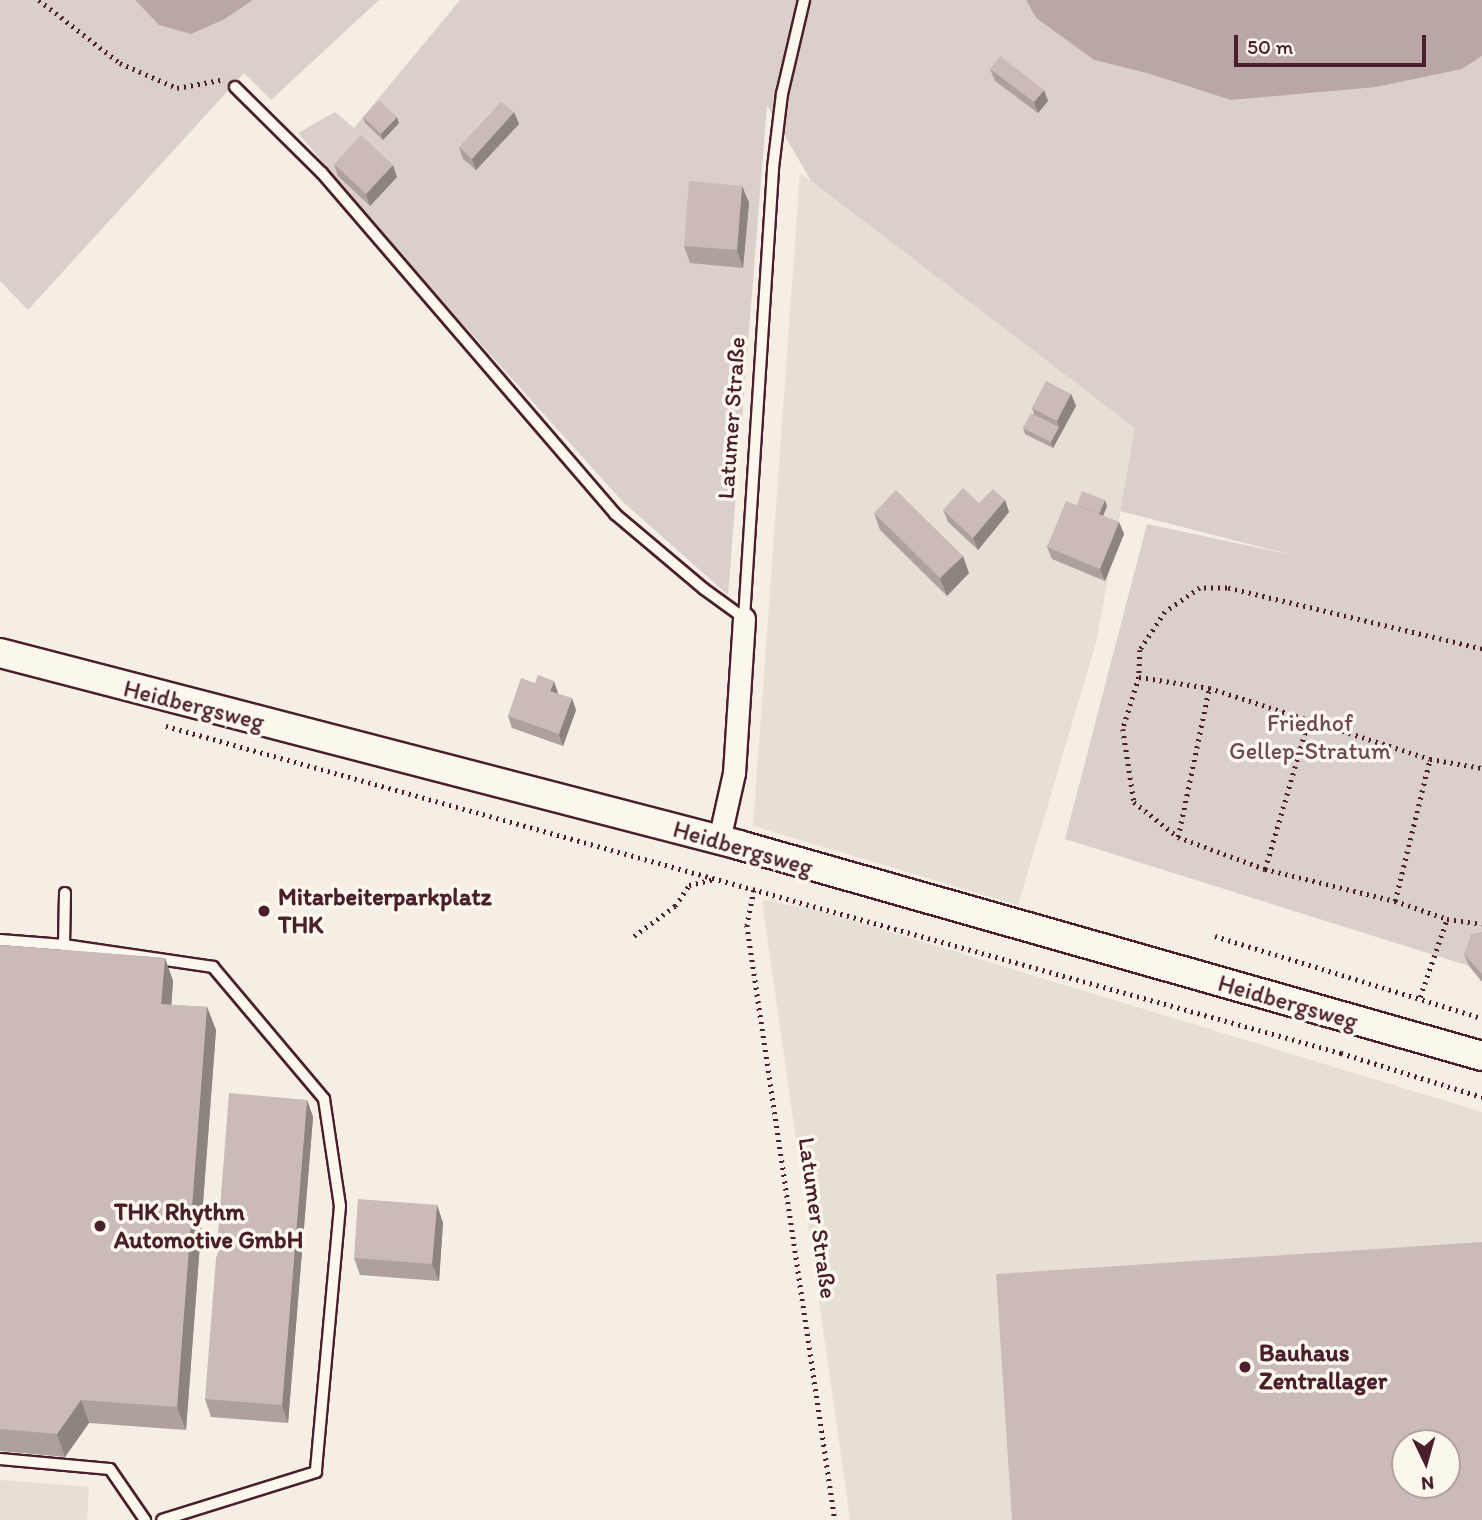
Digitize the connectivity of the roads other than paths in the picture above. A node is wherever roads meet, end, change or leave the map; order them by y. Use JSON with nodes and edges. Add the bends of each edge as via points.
{"nodes":[{"id":1,"x":804,"y":0,"type":"edge"},
{"id":2,"x":235,"y":87,"type":"road end"},
{"id":3,"x":744,"y":618,"type":"junction"},
{"id":4,"x":0,"y":653,"type":"edge"},
{"id":5,"x":719,"y":840,"type":"junction"},
{"id":6,"x":65,"y":893,"type":"dead end"},
{"id":7,"x":0,"y":940,"type":"edge"},
{"id":8,"x":64,"y":945,"type":"junction"},
{"id":9,"x":1482,"y":1056,"type":"edge"},
{"id":10,"x":0,"y":1459,"type":"edge"},
{"id":11,"x":145,"y":1520,"type":"edge"},
{"id":12,"x":162,"y":1520,"type":"edge"}],
"edges":[{"from":1,"to":3,"type":"lane","name":"Latumer Straße","via":[[782,94],[773,168]]},
{"from":2,"to":3,"type":"lane","via":[[322,173],[615,514]]},
{"from":3,"to":5,"type":"street","name":"Latumer Straße","via":[[734,773]]},
{"from":4,"to":5,"type":"street","name":"Heidbergsweg"},
{"from":5,"to":9,"type":"street","name":"Heidbergsweg"},
{"from":6,"to":8,"type":"lane"},
{"from":7,"to":8,"type":"lane"},
{"from":8,"to":12,"type":"lane","via":[[213,967],[324,1099],[340,1206],[316,1472]]},
{"from":10,"to":11,"type":"lane","via":[[110,1469]]}]}
